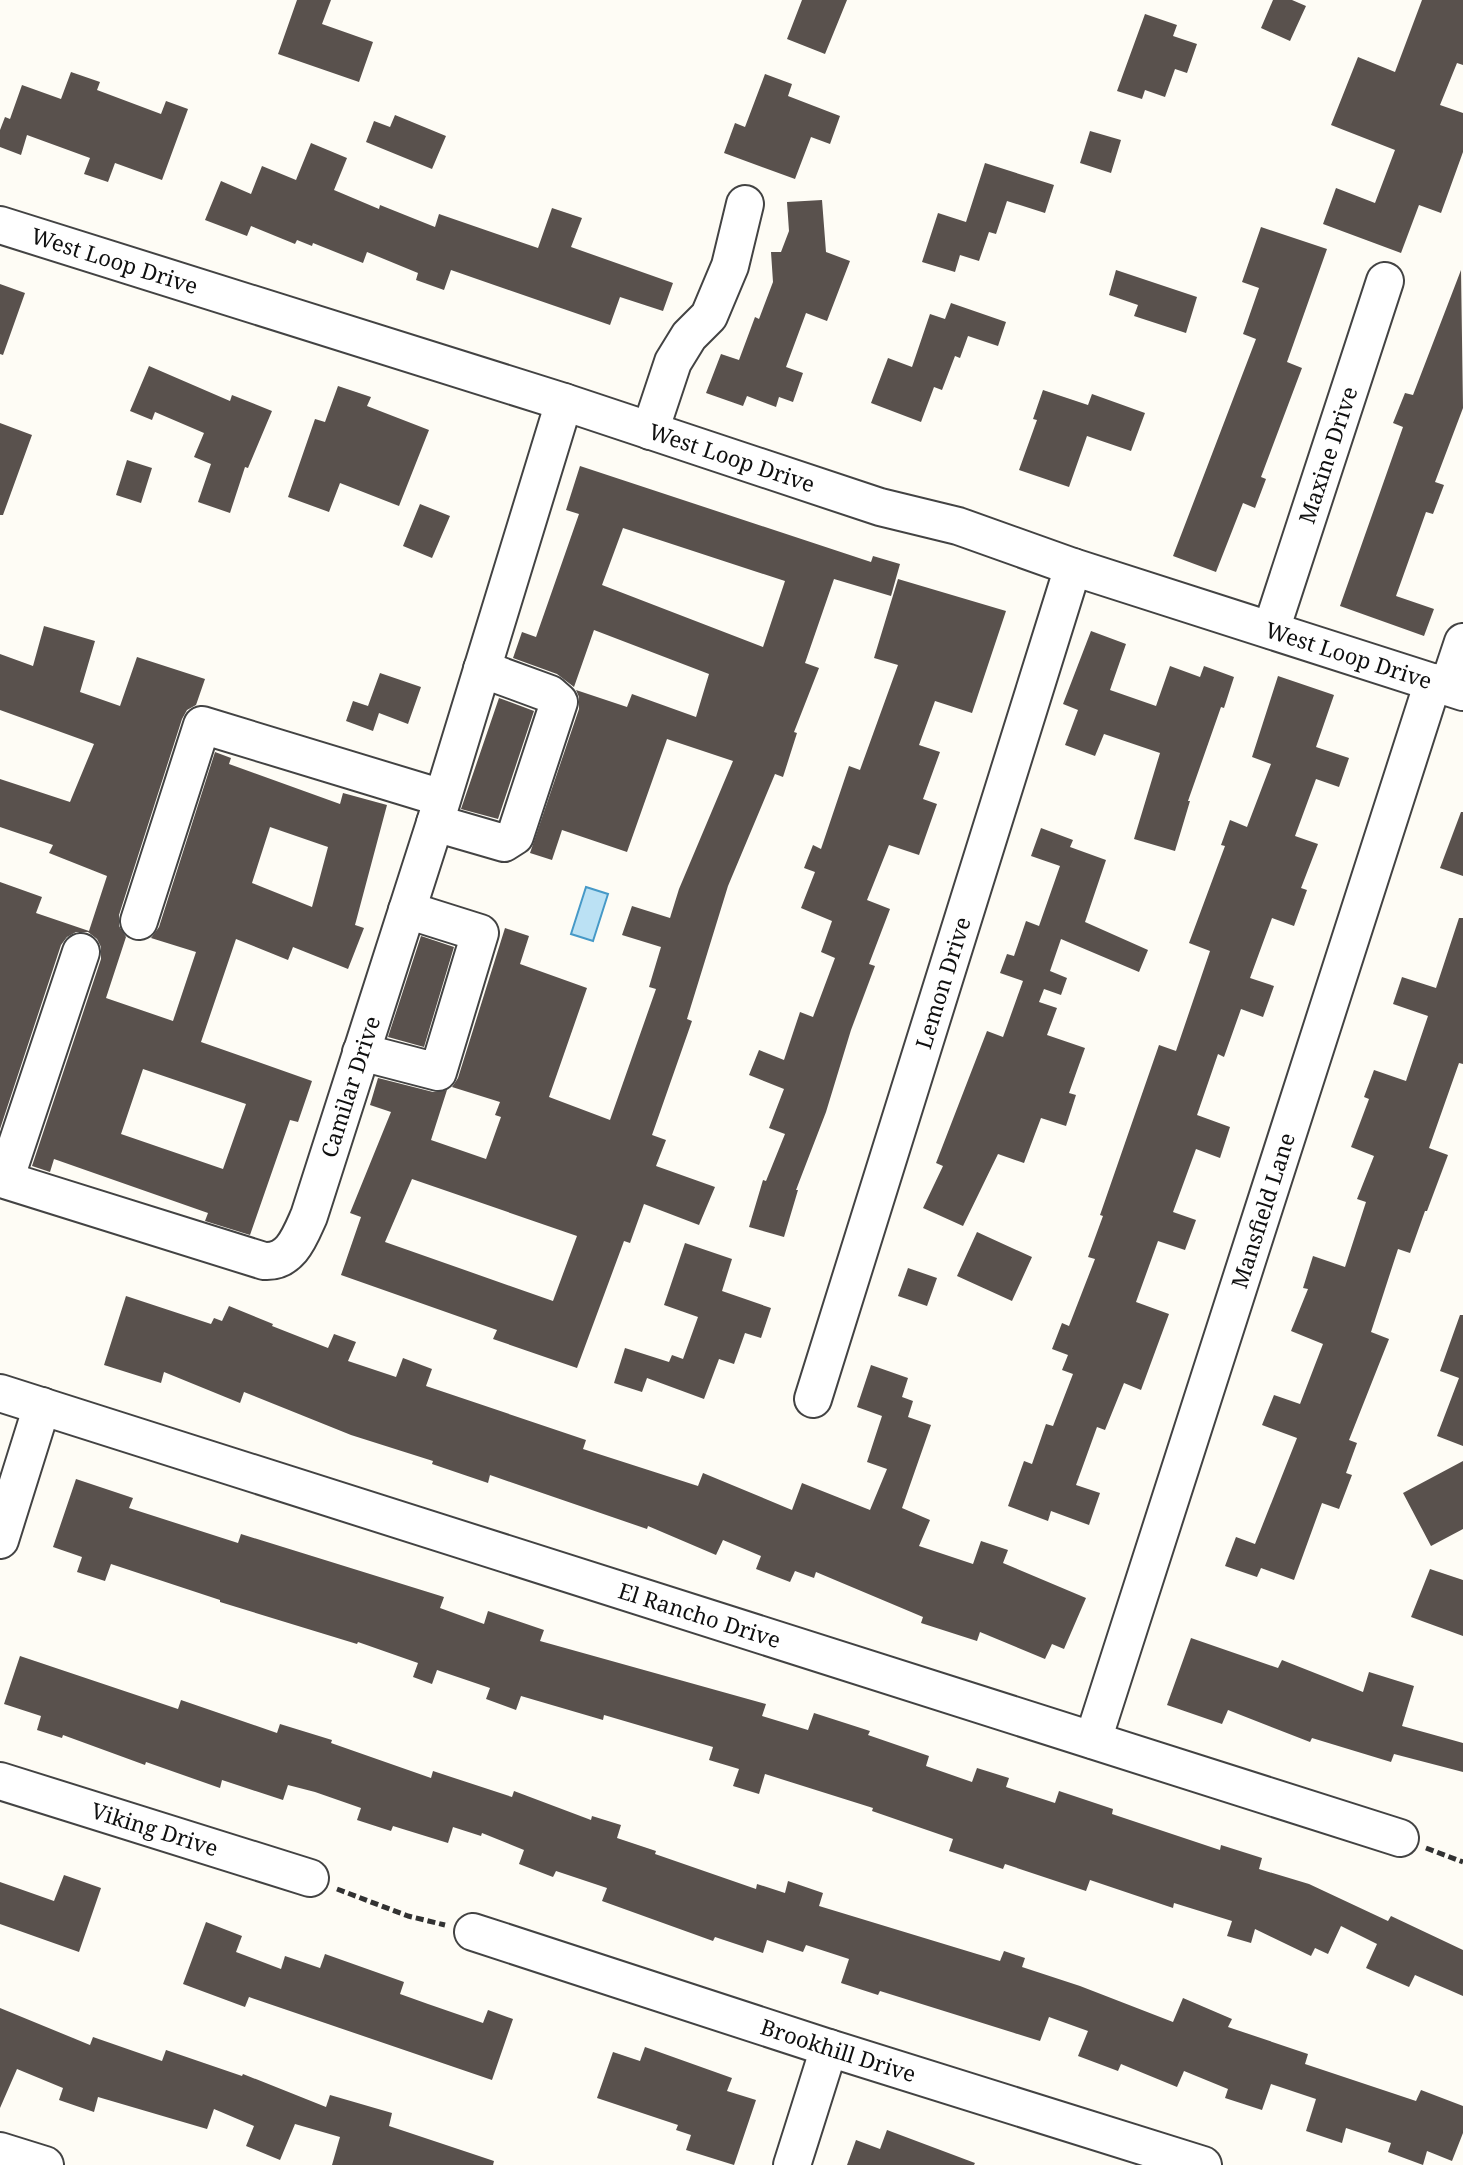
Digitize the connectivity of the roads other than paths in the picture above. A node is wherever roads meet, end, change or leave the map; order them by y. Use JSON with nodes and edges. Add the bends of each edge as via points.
{"nodes":[{"id":1,"x":745,"y":204,"type":"dead end"},
{"id":2,"x":0,"y":225,"type":"edge"},
{"id":3,"x":1385,"y":281,"type":"dead end"},
{"id":4,"x":564,"y":402,"type":"junction"},
{"id":5,"x":650,"y":431,"type":"junction"},
{"id":6,"x":1073,"y":567,"type":"junction"},
{"id":7,"x":1271,"y":630,"type":"junction"},
{"id":8,"x":1463,"y":642,"type":"edge"},
{"id":9,"x":482,"y":669,"type":"junction"},
{"id":10,"x":1448,"y":687,"type":"edge"},
{"id":11,"x":439,"y":811,"type":"junction"},
{"id":12,"x":407,"y":910,"type":"junction"},
{"id":13,"x":139,"y":921,"type":"dead end"},
{"id":14,"x":81,"y":952,"type":"dead end"},
{"id":15,"x":361,"y":1052,"type":"junction"},
{"id":16,"x":0,"y":1393,"type":"edge"},
{"id":17,"x":813,"y":1399,"type":"dead end"},
{"id":18,"x":42,"y":1406,"type":"junction"},
{"id":19,"x":0,"y":1540,"type":"edge"},
{"id":20,"x":1093,"y":1740,"type":"junction"},
{"id":21,"x":0,"y":1781,"type":"edge"},
{"id":22,"x":1400,"y":1838,"type":"road end"},
{"id":23,"x":310,"y":1878,"type":"road end"},
{"id":24,"x":473,"y":1932,"type":"road end"},
{"id":25,"x":829,"y":2048,"type":"junction"},
{"id":26,"x":0,"y":2151,"type":"edge"},
{"id":27,"x":45,"y":2165,"type":"edge"},
{"id":28,"x":792,"y":2165,"type":"edge"},
{"id":29,"x":1203,"y":2165,"type":"edge"}],
"edges":[{"from":1,"to":5,"type":"street","via":[[730,266],[709,316],[673,362]]},
{"from":2,"to":4,"type":"street","name":"West Loop Drive"},
{"from":3,"to":7,"type":"street","name":"Maxine Drive"},
{"from":4,"to":5,"type":"street","name":"West Loop Drive"},
{"from":4,"to":9,"type":"street","name":"Camilar Drive"},
{"from":5,"to":6,"type":"street","name":"West Loop Drive"},
{"from":6,"to":7,"type":"street","name":"West Loop Drive"},
{"from":6,"to":17,"type":"street","name":"Lemon Drive"},
{"from":7,"to":10,"type":"street","name":"West Loop Drive"},
{"from":8,"to":10,"type":"street","name":"Mansfield Lane"},
{"from":9,"to":11,"type":"street","name":"Camilar Drive"},
{"from":9,"to":11,"type":"street","via":[[559,702],[515,836],[504,843]]},
{"from":10,"to":20,"type":"street","name":"Mansfield Lane"},
{"from":11,"to":12,"type":"street","name":"Camilar Drive"},
{"from":11,"to":13,"type":"street","via":[[202,725]]},
{"from":12,"to":15,"type":"street","name":"Camilar Drive"},
{"from":12,"to":15,"type":"street","via":[[480,933],[438,1072]]},
{"from":14,"to":15,"type":"street","name":"Camilar Drive","via":[[5,1180],[272,1261],[297,1243],[309,1216]]},
{"from":16,"to":18,"type":"street","name":"El Rancho Drive"},
{"from":18,"to":19,"type":"street"},
{"from":18,"to":20,"type":"street","name":"El Rancho Drive"},
{"from":20,"to":22,"type":"street","name":"El Rancho Drive"},
{"from":21,"to":23,"type":"street","name":"Viking Drive"},
{"from":24,"to":25,"type":"street","name":"Brookhill Drive"},
{"from":25,"to":28,"type":"street"},
{"from":25,"to":29,"type":"street","name":"Brookhill Drive"},
{"from":26,"to":27,"type":"street"}]}
